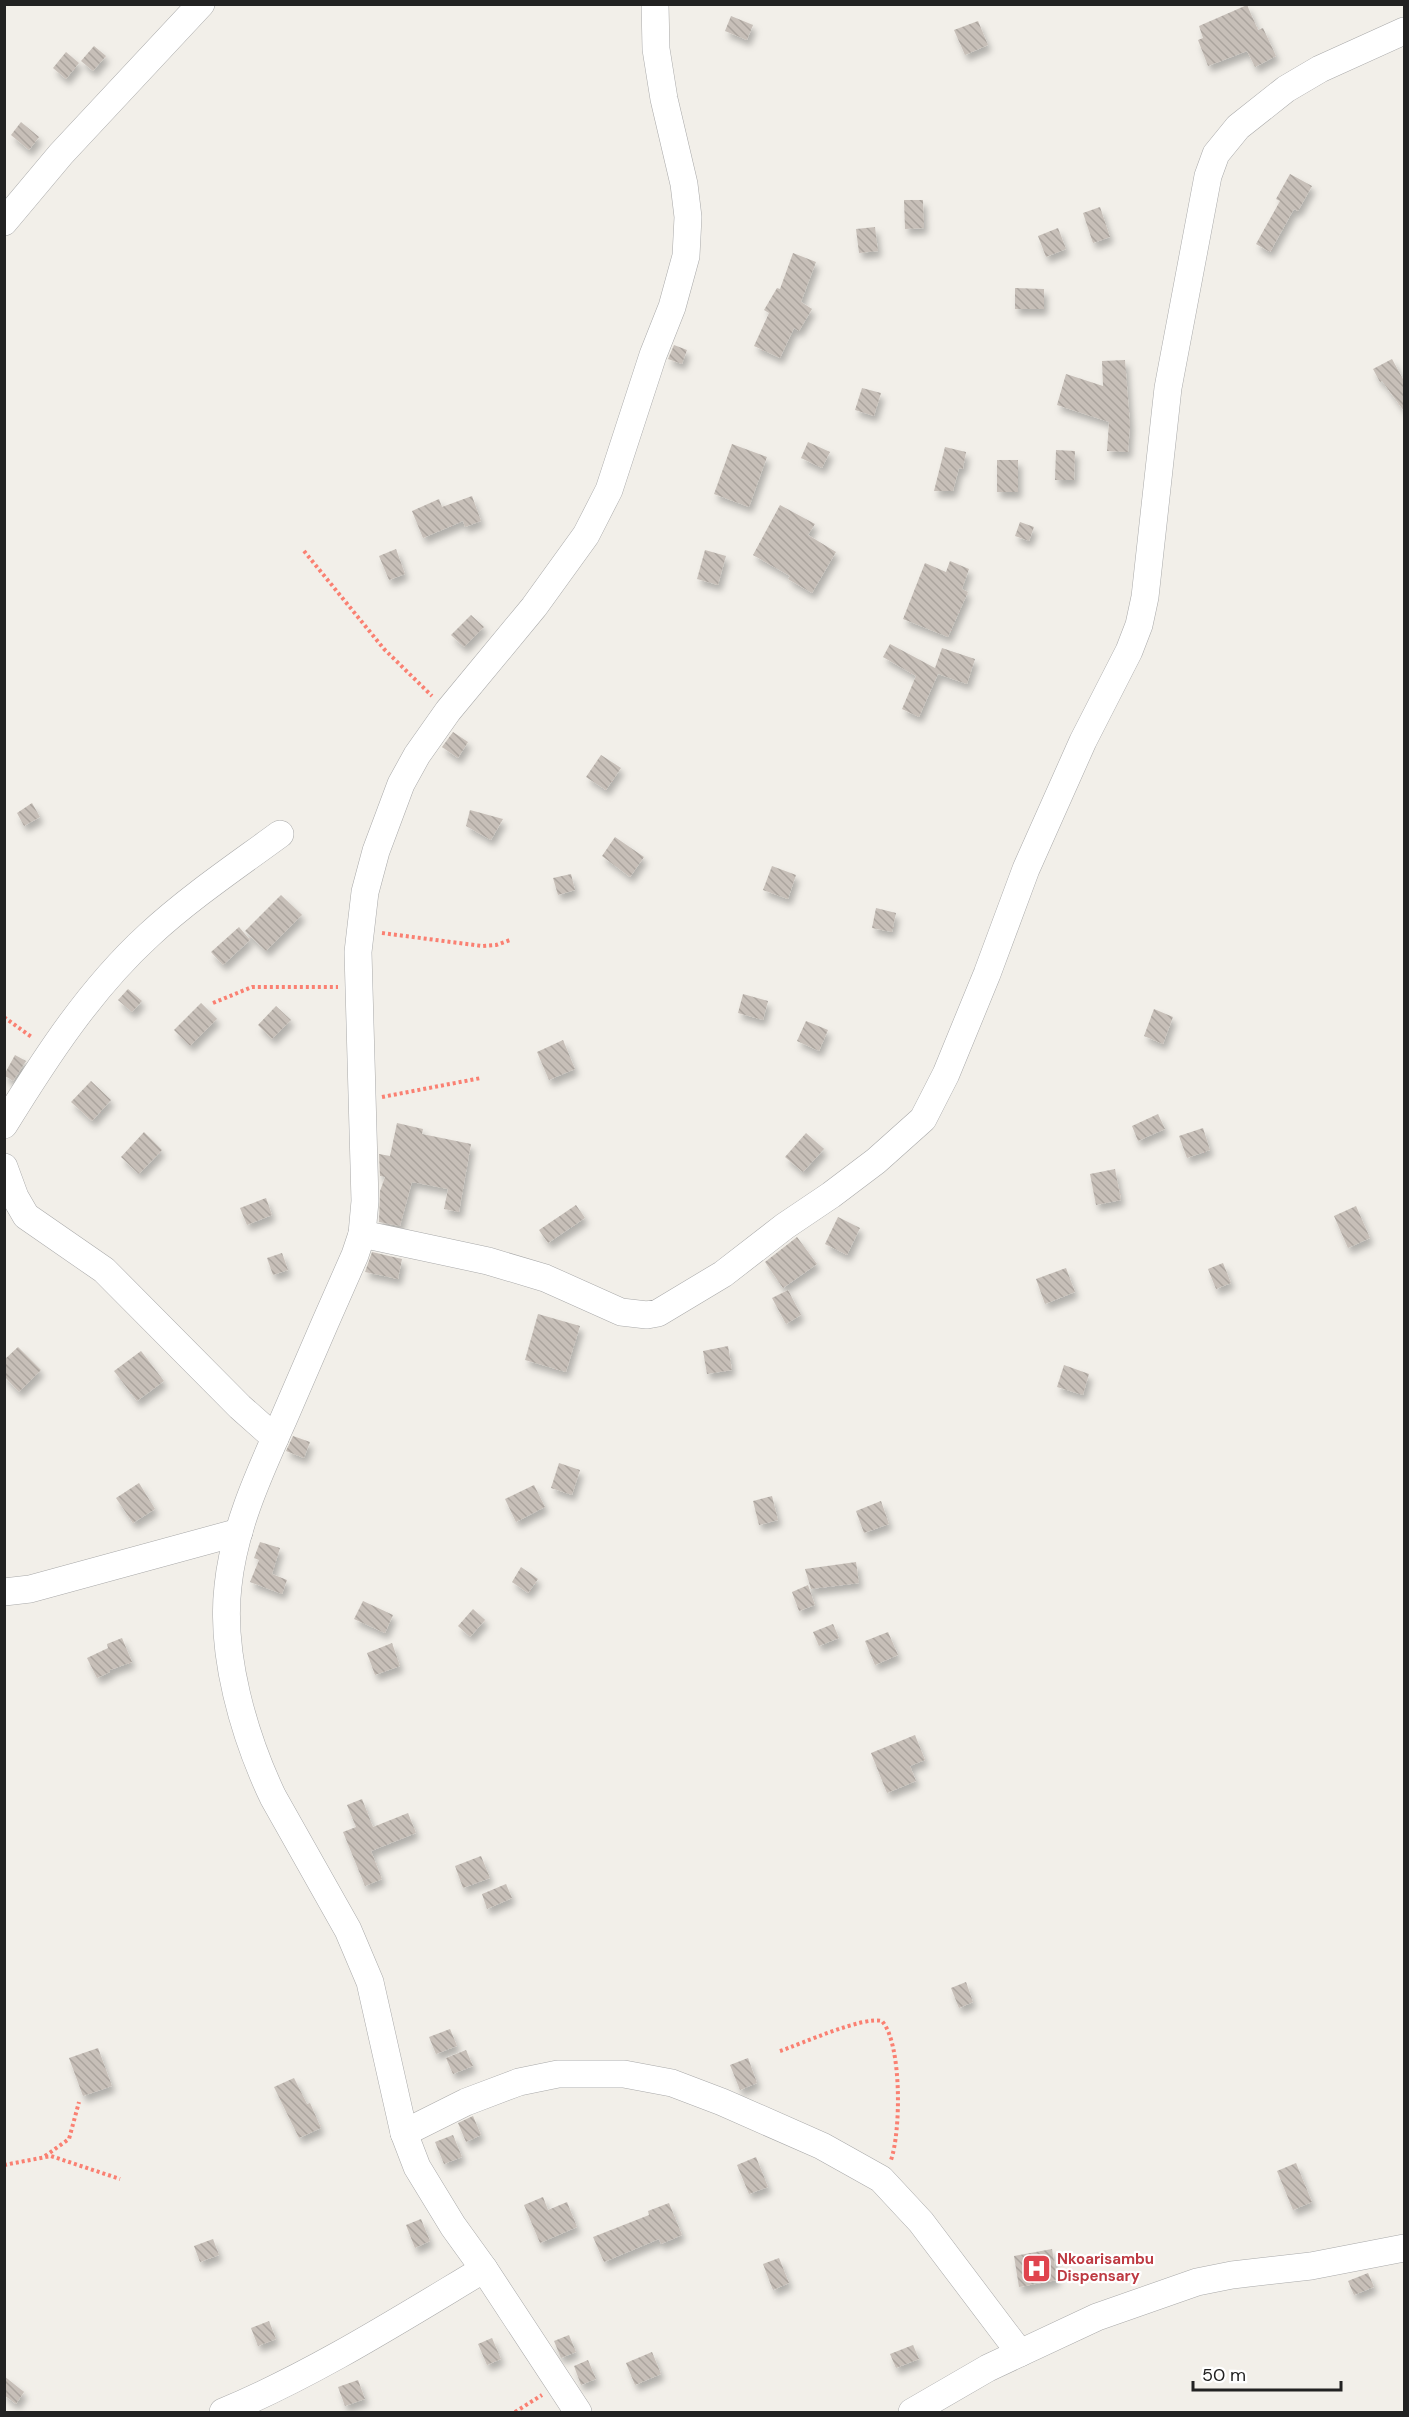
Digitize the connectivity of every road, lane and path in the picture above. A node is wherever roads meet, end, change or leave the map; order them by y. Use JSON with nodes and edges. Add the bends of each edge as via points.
{"nodes":[{"id":1,"x":201,"y":4,"type":"edge"},
{"id":2,"x":655,"y":4,"type":"edge"},
{"id":3,"x":1404,"y":31,"type":"edge"},
{"id":4,"x":4,"y":222,"type":"edge"},
{"id":5,"x":304,"y":551,"type":"dead end"},
{"id":6,"x":448,"y":711,"type":"junction"},
{"id":7,"x":279,"y":834,"type":"dead end"},
{"id":8,"x":361,"y":930,"type":"junction"},
{"id":9,"x":510,"y":940,"type":"dead end"},
{"id":10,"x":360,"y":987,"type":"junction"},
{"id":11,"x":213,"y":1003,"type":"dead end"},
{"id":12,"x":4,"y":1017,"type":"edge"},
{"id":13,"x":50,"y":1052,"type":"junction"},
{"id":14,"x":481,"y":1078,"type":"dead end"},
{"id":15,"x":361,"y":1101,"type":"junction"},
{"id":16,"x":4,"y":1125,"type":"edge"},
{"id":17,"x":4,"y":1167,"type":"edge"},
{"id":18,"x":13,"y":1203,"type":"edge"},
{"id":19,"x":362,"y":1234,"type":"junction"},
{"id":20,"x":275,"y":1438,"type":"junction"},
{"id":21,"x":239,"y":1532,"type":"junction"},
{"id":22,"x":4,"y":1592,"type":"edge"},
{"id":23,"x":780,"y":2052,"type":"dead end"},
{"id":24,"x":79,"y":2102,"type":"dead end"},
{"id":25,"x":404,"y":2133,"type":"junction"},
{"id":26,"x":45,"y":2157,"type":"junction"},
{"id":27,"x":4,"y":2165,"type":"edge"},
{"id":28,"x":120,"y":2180,"type":"dead end"},
{"id":29,"x":881,"y":2180,"type":"junction"},
{"id":30,"x":1404,"y":2248,"type":"edge"},
{"id":31,"x":484,"y":2269,"type":"junction"},
{"id":32,"x":1020,"y":2353,"type":"junction"},
{"id":33,"x":560,"y":2383,"type":"junction"},
{"id":34,"x":223,"y":2412,"type":"edge"},
{"id":35,"x":515,"y":2412,"type":"edge"},
{"id":36,"x":578,"y":2412,"type":"edge"},
{"id":37,"x":912,"y":2412,"type":"edge"}],
"edges":[{"from":1,"to":4,"type":"street","via":[[68,146]]},
{"from":2,"to":6,"type":"street","via":[[662,89],[688,218],[686,256],[672,307],[609,490],[586,535],[534,607]]},
{"from":3,"to":19,"type":"street","via":[[1286,89],[1238,127],[1216,154],[1208,176],[1168,388],[1139,625],[1026,869],[946,1074],[922,1119],[876,1161],[723,1274],[658,1313],[621,1312],[545,1278],[488,1261]]},
{"from":5,"to":6,"type":"path","via":[[384,649]]},
{"from":6,"to":8,"type":"street","via":[[417,755],[389,813],[365,892]]},
{"from":7,"to":13,"type":"street","via":[[148,936],[90,1000]]},
{"from":8,"to":9,"type":"path","via":[[482,946]]},
{"from":8,"to":10,"type":"street"},
{"from":10,"to":11,"type":"path","via":[[260,986]]},
{"from":10,"to":15,"type":"street"},
{"from":12,"to":13,"type":"path"},
{"from":13,"to":16,"type":"street"},
{"from":14,"to":15,"type":"path"},
{"from":15,"to":19,"type":"street","via":[[365,1201]]},
{"from":17,"to":18,"type":"street"},
{"from":18,"to":20,"type":"street","via":[[104,1270]]},
{"from":19,"to":20,"type":"street"},
{"from":20,"to":21,"type":"street"},
{"from":21,"to":22,"type":"street","via":[[30,1589]]},
{"from":21,"to":25,"type":"street","via":[[227,1588],[232,1680],[264,1778],[348,1930],[370,1982]]},
{"from":23,"to":29,"type":"path","via":[[874,2019],[887,2027],[894,2051],[898,2114],[892,2158]]},
{"from":24,"to":26,"type":"path","via":[[69,2139]]},
{"from":25,"to":29,"type":"street","via":[[466,2102],[519,2082],[558,2074],[624,2074],[672,2083],[722,2102],[822,2146]]},
{"from":25,"to":31,"type":"street","via":[[417,2167]]},
{"from":26,"to":27,"type":"path"},
{"from":26,"to":28,"type":"path","via":[[56,2157]]},
{"from":29,"to":32,"type":"street","via":[[921,2222]]},
{"from":30,"to":32,"type":"street","via":[[1197,2282],[1097,2317]]},
{"from":31,"to":33,"type":"street"},
{"from":31,"to":34,"type":"street","via":[[301,2375]]},
{"from":32,"to":37,"type":"street"},
{"from":33,"to":35,"type":"path"},
{"from":33,"to":36,"type":"street"}]}
